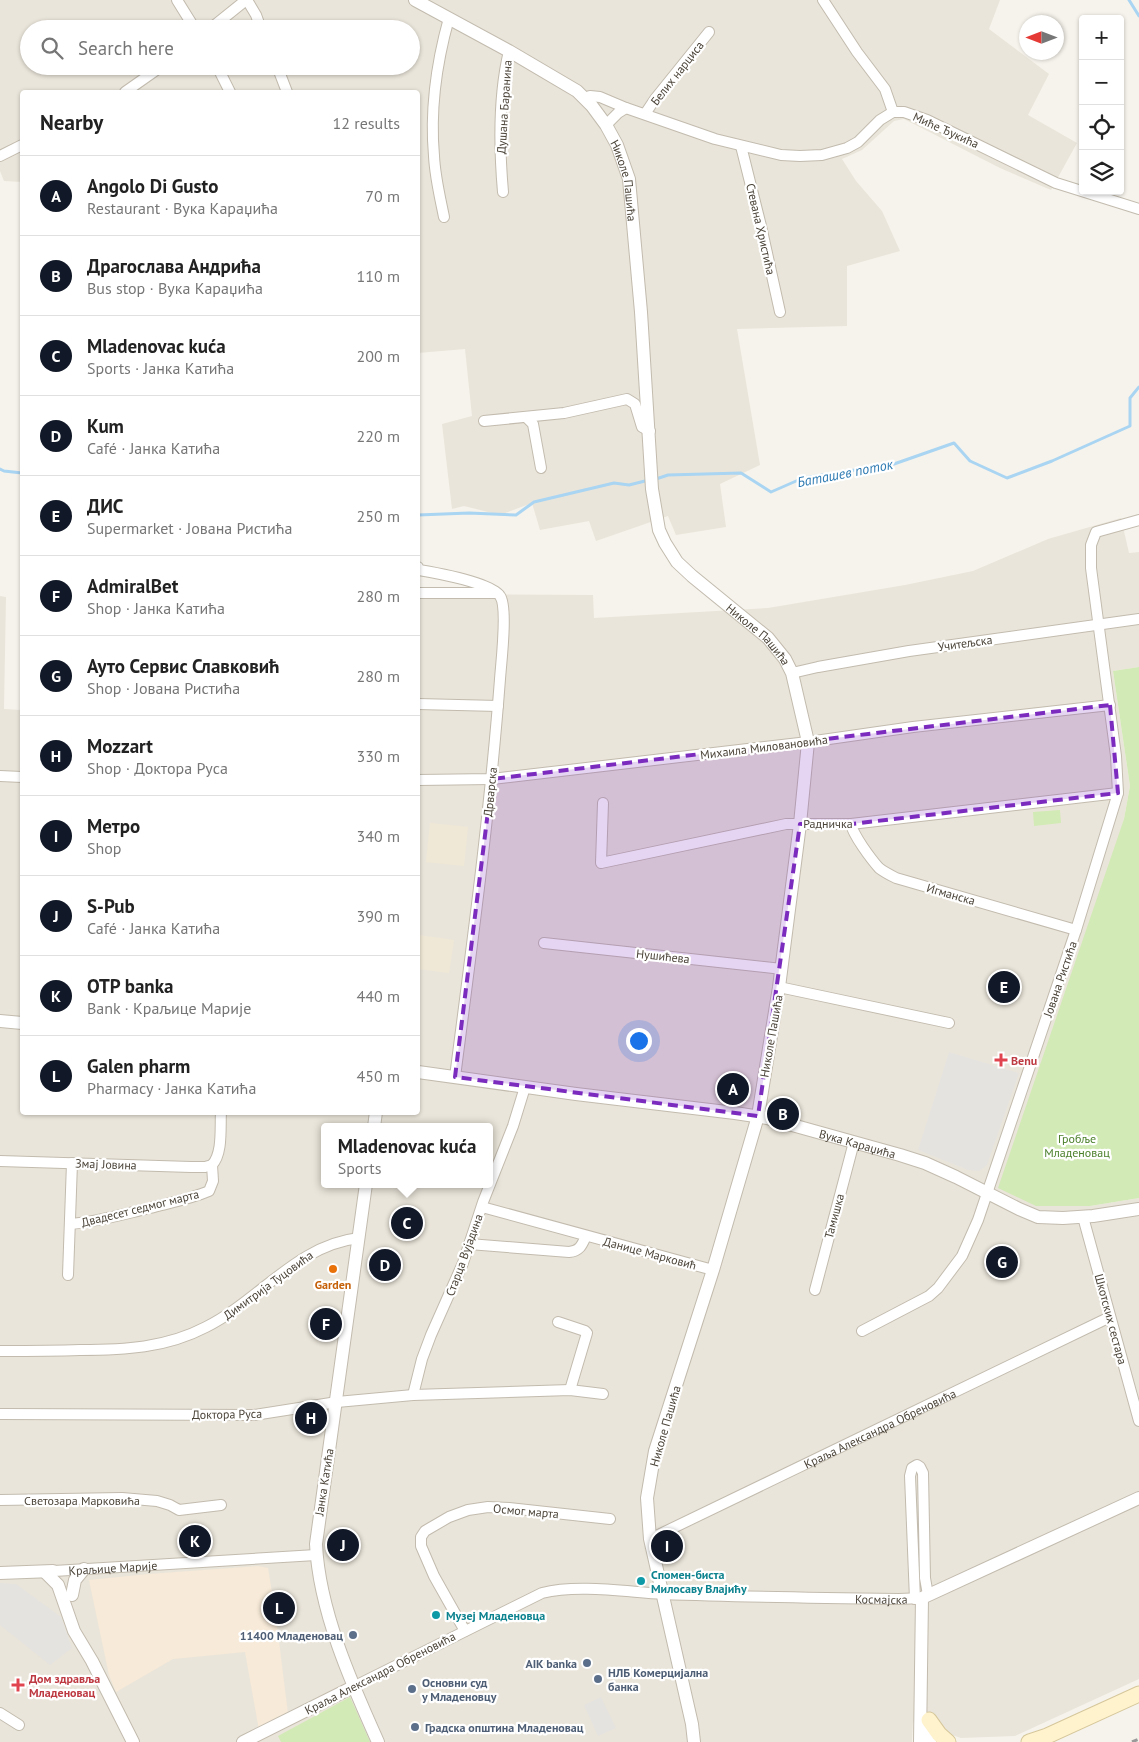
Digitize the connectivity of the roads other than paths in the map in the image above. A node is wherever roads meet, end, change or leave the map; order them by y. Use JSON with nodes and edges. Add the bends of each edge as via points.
{"nodes":[{"id":1,"x":177,"y":0,"type":"edge"},
{"id":2,"x":246,"y":0,"type":"edge"},
{"id":3,"x":415,"y":0,"type":"edge"},
{"id":4,"x":823,"y":0,"type":"edge"},
{"id":5,"x":449,"y":18,"type":"junction"},
{"id":6,"x":189,"y":20,"type":"edge"},
{"id":7,"x":221,"y":20,"type":"edge"},
{"id":8,"x":258,"y":20,"type":"edge"},
{"id":9,"x":709,"y":32,"type":"dead end"},
{"id":10,"x":509,"y":51,"type":"junction"},
{"id":11,"x":149,"y":75,"type":"edge"},
{"id":12,"x":222,"y":75,"type":"edge"},
{"id":13,"x":280,"y":75,"type":"edge"},
{"id":14,"x":128,"y":90,"type":"edge"},
{"id":15,"x":229,"y":90,"type":"edge"},
{"id":16,"x":286,"y":90,"type":"edge"},
{"id":17,"x":584,"y":98,"type":"junction"},
{"id":18,"x":626,"y":108,"type":"junction"},
{"id":19,"x":893,"y":112,"type":"junction"},
{"id":20,"x":645,"y":114,"type":"junction"},
{"id":21,"x":606,"y":125,"type":"junction"},
{"id":22,"x":20,"y":146,"type":"edge"},
{"id":23,"x":741,"y":146,"type":"junction"},
{"id":24,"x":0,"y":156,"type":"edge"},
{"id":25,"x":503,"y":192,"type":"dead end"},
{"id":26,"x":1139,"y":210,"type":"edge"},
{"id":27,"x":444,"y":218,"type":"dead end"},
{"id":28,"x":780,"y":312,"type":"dead end"},
{"id":29,"x":527,"y":418,"type":"junction"},
{"id":30,"x":484,"y":421,"type":"dead end"},
{"id":31,"x":650,"y":431,"type":"junction"},
{"id":32,"x":541,"y":468,"type":"dead end"},
{"id":33,"x":1139,"y":520,"type":"edge"},
{"id":34,"x":420,"y":570,"type":"edge"},
{"id":35,"x":420,"y":593,"type":"edge"},
{"id":36,"x":497,"y":593,"type":"junction"},
{"id":37,"x":1139,"y":619,"type":"edge"},
{"id":38,"x":1100,"y":624,"type":"junction"},
{"id":39,"x":792,"y":673,"type":"junction"},
{"id":40,"x":420,"y":704,"type":"edge"},
{"id":41,"x":1110,"y":705,"type":"junction"},
{"id":42,"x":498,"y":706,"type":"junction"},
{"id":43,"x":808,"y":742,"type":"junction"},
{"id":44,"x":0,"y":776,"type":"edge"},
{"id":45,"x":20,"y":777,"type":"edge"},
{"id":46,"x":492,"y":779,"type":"junction"},
{"id":47,"x":420,"y":780,"type":"edge"},
{"id":48,"x":1118,"y":793,"type":"junction"},
{"id":49,"x":603,"y":803,"type":"dead end"},
{"id":50,"x":800,"y":824,"type":"junction"},
{"id":51,"x":851,"y":824,"type":"junction"},
{"id":52,"x":1076,"y":930,"type":"junction"},
{"id":53,"x":544,"y":944,"type":"dead end"},
{"id":54,"x":782,"y":970,"type":"junction"},
{"id":55,"x":780,"y":987,"type":"junction"},
{"id":56,"x":0,"y":1021,"type":"edge"},
{"id":57,"x":20,"y":1023,"type":"edge"},
{"id":58,"x":949,"y":1023,"type":"dead end"},
{"id":59,"x":420,"y":1073,"type":"edge"},
{"id":60,"x":455,"y":1077,"type":"junction"},
{"id":61,"x":525,"y":1087,"type":"junction"},
{"id":62,"x":221,"y":1115,"type":"edge"},
{"id":63,"x":758,"y":1116,"type":"junction"},
{"id":64,"x":854,"y":1142,"type":"junction"},
{"id":65,"x":0,"y":1161,"type":"edge"},
{"id":66,"x":72,"y":1163,"type":"junction"},
{"id":67,"x":212,"y":1165,"type":"junction"},
{"id":68,"x":493,"y":1178,"type":"edge"},
{"id":69,"x":365,"y":1188,"type":"edge"},
{"id":70,"x":489,"y":1188,"type":"edge"},
{"id":71,"x":988,"y":1194,"type":"junction"},
{"id":72,"x":482,"y":1207,"type":"junction"},
{"id":73,"x":1139,"y":1209,"type":"edge"},
{"id":74,"x":1083,"y":1217,"type":"junction"},
{"id":75,"x":70,"y":1224,"type":"junction"},
{"id":76,"x":586,"y":1236,"type":"junction"},
{"id":77,"x":359,"y":1238,"type":"junction"},
{"id":78,"x":469,"y":1244,"type":"junction"},
{"id":79,"x":714,"y":1270,"type":"junction"},
{"id":80,"x":68,"y":1275,"type":"dead end"},
{"id":81,"x":815,"y":1290,"type":"dead end"},
{"id":82,"x":1110,"y":1317,"type":"junction"},
{"id":83,"x":558,"y":1322,"type":"dead end"},
{"id":84,"x":862,"y":1331,"type":"dead end"},
{"id":85,"x":0,"y":1351,"type":"edge"},
{"id":86,"x":570,"y":1390,"type":"junction"},
{"id":87,"x":602,"y":1394,"type":"dead end"},
{"id":88,"x":413,"y":1395,"type":"junction"},
{"id":89,"x":336,"y":1402,"type":"junction"},
{"id":90,"x":0,"y":1414,"type":"edge"},
{"id":91,"x":1139,"y":1421,"type":"edge"},
{"id":92,"x":1139,"y":1498,"type":"edge"},
{"id":93,"x":0,"y":1500,"type":"edge"},
{"id":94,"x":222,"y":1504,"type":"dead end"},
{"id":95,"x":610,"y":1519,"type":"dead end"},
{"id":96,"x":650,"y":1539,"type":"junction"},
{"id":97,"x":316,"y":1555,"type":"junction"},
{"id":98,"x":84,"y":1569,"type":"junction"},
{"id":99,"x":49,"y":1571,"type":"junction"},
{"id":100,"x":0,"y":1573,"type":"edge"},
{"id":101,"x":663,"y":1594,"type":"junction"},
{"id":102,"x":72,"y":1595,"type":"junction"},
{"id":103,"x":922,"y":1597,"type":"junction"},
{"id":104,"x":465,"y":1630,"type":"junction"},
{"id":105,"x":92,"y":1661,"type":"junction"},
{"id":106,"x":922,"y":1662,"type":"junction"},
{"id":107,"x":353,"y":1687,"type":"junction"},
{"id":108,"x":1139,"y":1694,"type":"edge"},
{"id":109,"x":0,"y":1712,"type":"edge"},
{"id":110,"x":930,"y":1720,"type":"junction"},
{"id":111,"x":19,"y":1725,"type":"dead end"},
{"id":112,"x":133,"y":1742,"type":"edge"},
{"id":113,"x":243,"y":1742,"type":"edge"},
{"id":114,"x":378,"y":1742,"type":"edge"},
{"id":115,"x":694,"y":1742,"type":"edge"},
{"id":116,"x":920,"y":1742,"type":"edge"},
{"id":117,"x":930,"y":1742,"type":"edge"},
{"id":118,"x":948,"y":1742,"type":"edge"},
{"id":119,"x":1029,"y":1742,"type":"edge"}],
"edges":[{"from":1,"to":6,"type":"street"},
{"from":2,"to":7,"type":"street"},
{"from":2,"to":8,"type":"street"},
{"from":3,"to":5,"type":"street","name":"Николе Пашића"},
{"from":4,"to":19,"type":"street","via":[[885,89]]},
{"from":5,"to":10,"type":"street","name":"Николе Пашића"},
{"from":5,"to":27,"type":"street","via":[[437,82],[433,129],[435,170]]},
{"from":9,"to":20,"type":"street","name":"Белих нарциса"},
{"from":10,"to":17,"type":"street","name":"Николе Пашића"},
{"from":10,"to":25,"type":"street","name":"Душана Баранина","via":[[499,140]]},
{"from":11,"to":14,"type":"street"},
{"from":12,"to":15,"type":"street"},
{"from":13,"to":16,"type":"street"},
{"from":17,"to":18,"type":"street","via":[[600,97]]},
{"from":17,"to":21,"type":"street","name":"Николе Пашића"},
{"from":18,"to":20,"type":"street"},
{"from":18,"to":21,"type":"street"},
{"from":19,"to":23,"type":"street","via":[[858,142],[836,152],[811,156],[781,155]]},
{"from":19,"to":26,"type":"street","name":"Миће Ђукића","via":[[904,112],[927,120],[1056,183]]},
{"from":20,"to":23,"type":"street"},
{"from":21,"to":31,"type":"street","name":"Николе Пашића","via":[[629,179]]},
{"from":22,"to":24,"type":"street"},
{"from":23,"to":28,"type":"street","name":"Стевана Христића"},
{"from":29,"to":30,"type":"street"},
{"from":29,"to":31,"type":"street","via":[[627,399],[635,404],[642,427]]},
{"from":29,"to":32,"type":"street","via":[[533,424]]},
{"from":31,"to":39,"type":"street","name":"Николе Пашића","via":[[652,489],[659,530],[665,543],[674,558],[692,576],[768,638],[786,659]]},
{"from":33,"to":38,"type":"street","name":"Јована Ристића","via":[[1096,532],[1091,545],[1091,568]]},
{"from":34,"to":36,"type":"street","via":[[492,588]]},
{"from":35,"to":36,"type":"street"},
{"from":36,"to":42,"type":"street","name":"Дрварска","via":[[502,601],[503,629]]},
{"from":37,"to":38,"type":"street","name":"Учитељска"},
{"from":38,"to":39,"type":"street","name":"Учитељска","via":[[908,651]]},
{"from":38,"to":41,"type":"street","name":"Јована Ристића"},
{"from":39,"to":43,"type":"street","name":"Николе Пашића"},
{"from":40,"to":42,"type":"street"},
{"from":41,"to":43,"type":"street","name":"Михаила Миловановића"},
{"from":41,"to":48,"type":"street","name":"Јована Ристића"},
{"from":42,"to":46,"type":"street","name":"Дрварска"},
{"from":43,"to":46,"type":"street","name":"Михаила Миловановића"},
{"from":43,"to":50,"type":"street","name":"Николе Пашића"},
{"from":44,"to":45,"type":"street"},
{"from":46,"to":47,"type":"street","name":"Михаила Миловановића"},
{"from":46,"to":60,"type":"street","name":"Дрварска"},
{"from":48,"to":51,"type":"street","name":"Радничка"},
{"from":48,"to":52,"type":"street","name":"Јована Ристића"},
{"from":49,"to":50,"type":"street","name":"Радничка","via":[[601,863],[786,824]]},
{"from":50,"to":51,"type":"street","name":"Радничка"},
{"from":50,"to":54,"type":"street","name":"Николе Пашића"},
{"from":51,"to":52,"type":"street","name":"Игманска","via":[[872,859],[896,878]]},
{"from":52,"to":71,"type":"street","name":"Јована Ристића"},
{"from":53,"to":54,"type":"street","name":"Нушићева"},
{"from":54,"to":55,"type":"street","name":"Николе Пашића"},
{"from":55,"to":58,"type":"street"},
{"from":55,"to":63,"type":"street","name":"Николе Пашића"},
{"from":56,"to":57,"type":"street"},
{"from":59,"to":60,"type":"street","name":"Вука Караџића"},
{"from":60,"to":61,"type":"street","name":"Вука Караџића"},
{"from":61,"to":63,"type":"street","name":"Вука Караџића"},
{"from":61,"to":68,"type":"street","name":"Старца Вујадина"},
{"from":62,"to":67,"type":"street","via":[[218,1151]]},
{"from":63,"to":64,"type":"street","name":"Вука Караџића"},
{"from":63,"to":79,"type":"street","name":"Николе Пашића"},
{"from":64,"to":71,"type":"street","name":"Вука Караџића","via":[[925,1163]]},
{"from":64,"to":81,"type":"street","name":"Тамишка"},
{"from":65,"to":66,"type":"street","name":"Змај Јовина"},
{"from":66,"to":67,"type":"street","name":"Змај Јовина"},
{"from":66,"to":75,"type":"street"},
{"from":67,"to":75,"type":"street","name":"Двадесет седмог марта","via":[[213,1181],[209,1190],[170,1203]]},
{"from":69,"to":77,"type":"street","name":"Јанка Катића"},
{"from":70,"to":72,"type":"street","name":"Старца Вујадина"},
{"from":71,"to":74,"type":"street","name":"Вука Караџића","via":[[1038,1217]]},
{"from":71,"to":84,"type":"street","name":"Јована Ристића","via":[[962,1256],[938,1288],[929,1296]]},
{"from":72,"to":76,"type":"street","name":"Данице Марковић"},
{"from":72,"to":78,"type":"street","name":"Старца Вујадина"},
{"from":73,"to":74,"type":"street","name":"Вука Караџића"},
{"from":74,"to":82,"type":"street","name":"Шкотских сестара"},
{"from":75,"to":80,"type":"street"},
{"from":76,"to":78,"type":"street","name":"Данице Марковић","via":[[581,1248],[569,1252]]},
{"from":76,"to":79,"type":"street","name":"Данице Марковић"},
{"from":77,"to":85,"type":"street","name":"Димитрија Туцовића","via":[[334,1243],[303,1257],[227,1316],[180,1339],[125,1349]]},
{"from":77,"to":89,"type":"street","name":"Јанка Катића"},
{"from":78,"to":88,"type":"street","name":"Старца Вујадина","via":[[422,1359]]},
{"from":79,"to":96,"type":"street","name":"Николе Пашића","via":[[655,1452],[647,1498]]},
{"from":82,"to":91,"type":"street","name":"Шкотских сестара"},
{"from":82,"to":96,"type":"street","name":"Краља Александра Обреновића"},
{"from":83,"to":86,"type":"street","via":[[587,1333]]},
{"from":86,"to":87,"type":"street","name":"Доктора Руса"},
{"from":86,"to":88,"type":"street","name":"Доктора Руса"},
{"from":88,"to":89,"type":"street","name":"Доктора Руса"},
{"from":89,"to":90,"type":"street","name":"Доктора Руса","via":[[254,1415]]},
{"from":89,"to":97,"type":"street","name":"Јанка Катића"},
{"from":92,"to":103,"type":"street","name":"Космајска"},
{"from":93,"to":94,"type":"street","name":"Светозара Марковића","via":[[122,1498],[157,1501],[179,1510]]},
{"from":95,"to":104,"type":"street","name":"Осмог марта","via":[[488,1507],[468,1510],[425,1530],[420,1537],[421,1546]]},
{"from":96,"to":101,"type":"street","name":"Николе Пашића"},
{"from":97,"to":98,"type":"street","name":"Краљице Марије"},
{"from":97,"to":107,"type":"street","name":"Јанка Катића","via":[[328,1610]]},
{"from":98,"to":99,"type":"street","name":"Краљице Марије"},
{"from":98,"to":102,"type":"street","via":[[75,1580]]},
{"from":99,"to":100,"type":"street","name":"Краљице Марије"},
{"from":99,"to":102,"type":"street","via":[[61,1577]]},
{"from":99,"to":105,"type":"street","via":[[58,1585],[74,1631]]},
{"from":101,"to":103,"type":"street","name":"Космајска"},
{"from":101,"to":104,"type":"street","name":"Краља Александра Обреновића","via":[[569,1589],[550,1591]]},
{"from":101,"to":115,"type":"street","name":"Николе Пашића"},
{"from":102,"to":105,"type":"street"},
{"from":103,"to":103,"type":"street","via":[[925,1578],[923,1473],[917,1465],[912,1468],[910,1476]]},
{"from":103,"to":106,"type":"street"},
{"from":104,"to":107,"type":"street","name":"Краља Александра Обреновића"},
{"from":105,"to":112,"type":"street"},
{"from":106,"to":110,"type":"street","via":[[927,1677]]},
{"from":106,"to":116,"type":"street"},
{"from":107,"to":113,"type":"street","name":"Краља Александра Обреновића"},
{"from":107,"to":114,"type":"street","name":"Јанка Катића"},
{"from":108,"to":119,"type":"main road"},
{"from":109,"to":111,"type":"street"},
{"from":110,"to":117,"type":"street"},
{"from":110,"to":118,"type":"main road"}]}
